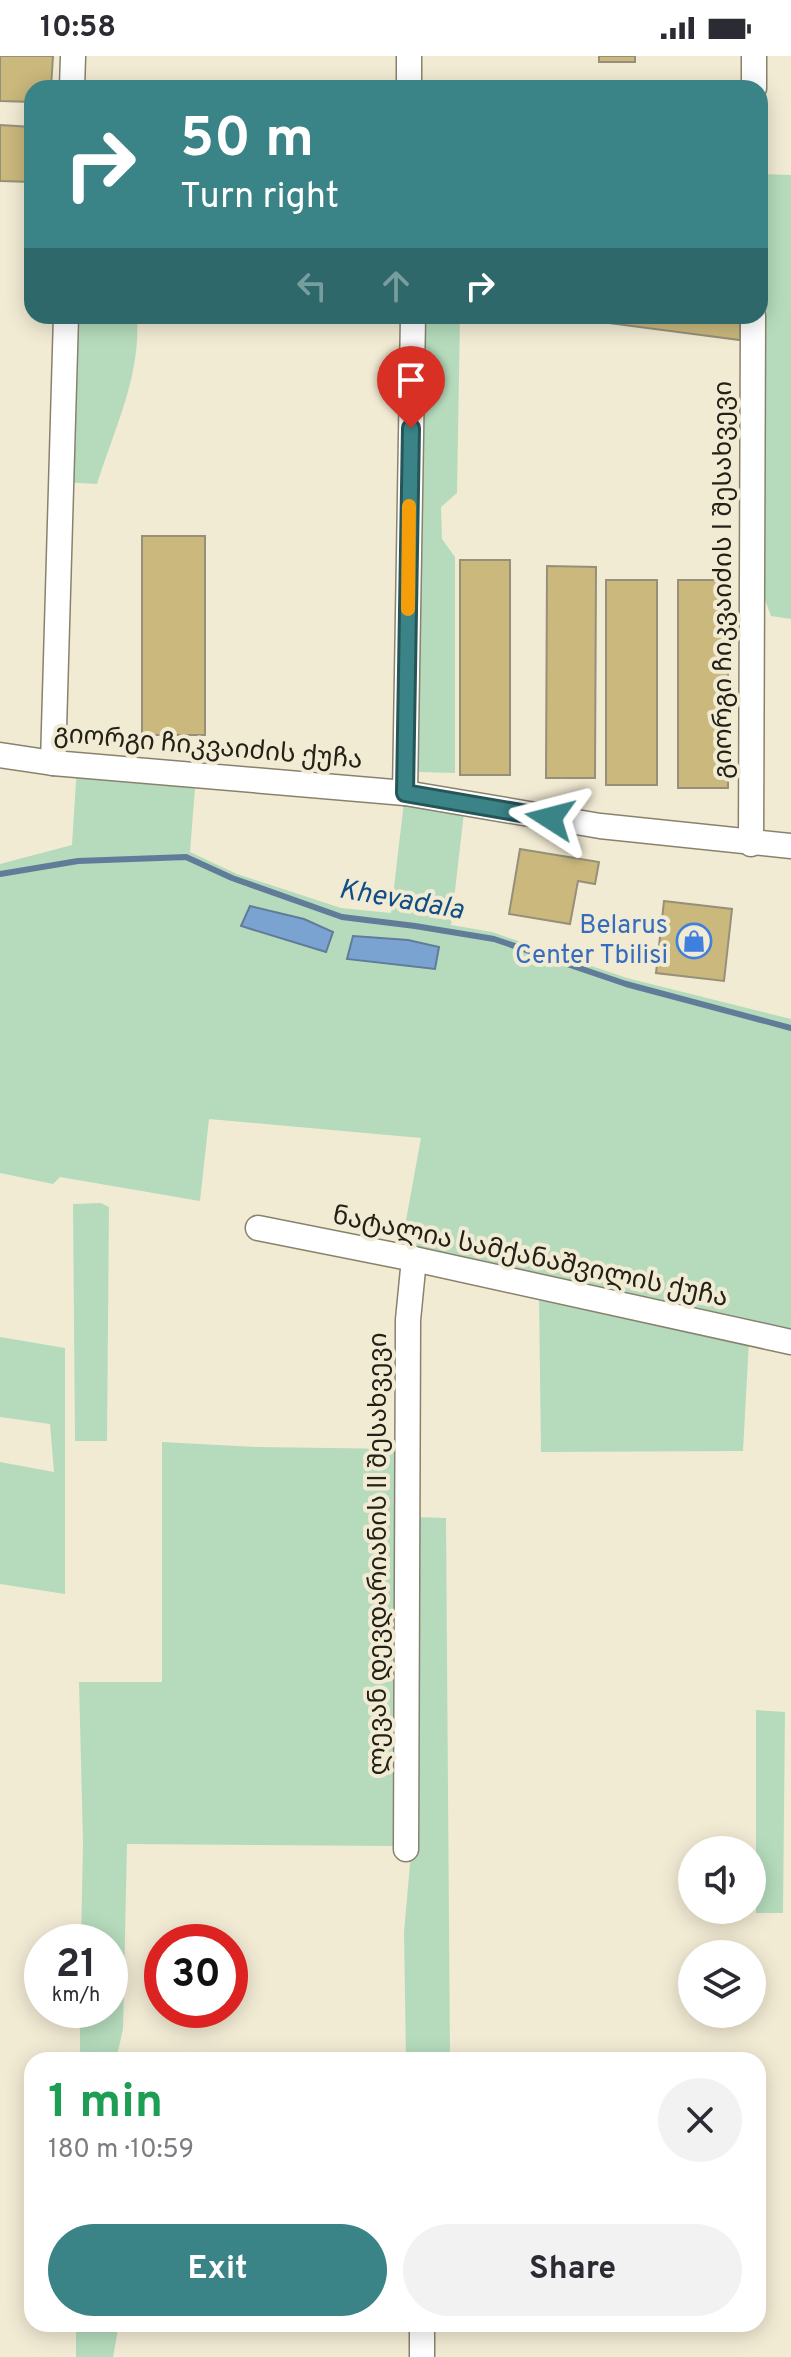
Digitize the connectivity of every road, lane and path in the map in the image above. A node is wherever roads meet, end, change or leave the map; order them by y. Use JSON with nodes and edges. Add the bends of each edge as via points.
{"nodes":[{"id":1,"x":73,"y":56,"type":"edge"},
{"id":2,"x":409,"y":56,"type":"edge"},
{"id":3,"x":754,"y":56,"type":"edge"},
{"id":4,"x":72,"y":80,"type":"edge"},
{"id":5,"x":409,"y":80,"type":"edge"},
{"id":6,"x":754,"y":80,"type":"edge"},
{"id":7,"x":66,"y":324,"type":"edge"},
{"id":8,"x":413,"y":324,"type":"edge"},
{"id":9,"x":753,"y":324,"type":"edge"},
{"id":10,"x":0,"y":755,"type":"edge"},
{"id":11,"x":53,"y":763,"type":"junction"},
{"id":12,"x":405,"y":793,"type":"junction"},
{"id":13,"x":751,"y":844,"type":"junction"},
{"id":14,"x":791,"y":846,"type":"edge"},
{"id":15,"x":258,"y":1228,"type":"dead end"},
{"id":16,"x":414,"y":1259,"type":"junction"},
{"id":17,"x":791,"y":1342,"type":"edge"},
{"id":18,"x":406,"y":1849,"type":"dead end"},
{"id":19,"x":422,"y":2332,"type":"edge"},
{"id":20,"x":422,"y":2357,"type":"edge"}],
"edges":[{"from":1,"to":4,"type":"street"},
{"from":2,"to":5,"type":"street"},
{"from":3,"to":6,"type":"street"},
{"from":7,"to":11,"type":"street"},
{"from":8,"to":12,"type":"street"},
{"from":9,"to":13,"type":"street","name":"გიორგი ჩიკვაიძის I შესახვევი"},
{"from":10,"to":11,"type":"street","name":"გიორგი ჩიკვაიძის ქუჩა"},
{"from":11,"to":12,"type":"street","name":"გიორგი ჩიკვაიძის ქუჩა"},
{"from":12,"to":13,"type":"street","name":"გიორგი ჩიკვაიძის ქუჩა","via":[[600,826]]},
{"from":13,"to":14,"type":"street","name":"გიორგი ჩიკვაიძის ქუჩა"},
{"from":15,"to":16,"type":"street","name":"ნატალია სამქანაშვილის ქუჩა"},
{"from":16,"to":17,"type":"street","name":"ნატალია სამქანაშვილის ქუჩა"},
{"from":16,"to":18,"type":"street","name":"ლევან დევდარიანის II შესახვევი","via":[[408,1320]]},
{"from":19,"to":20,"type":"street"}]}
